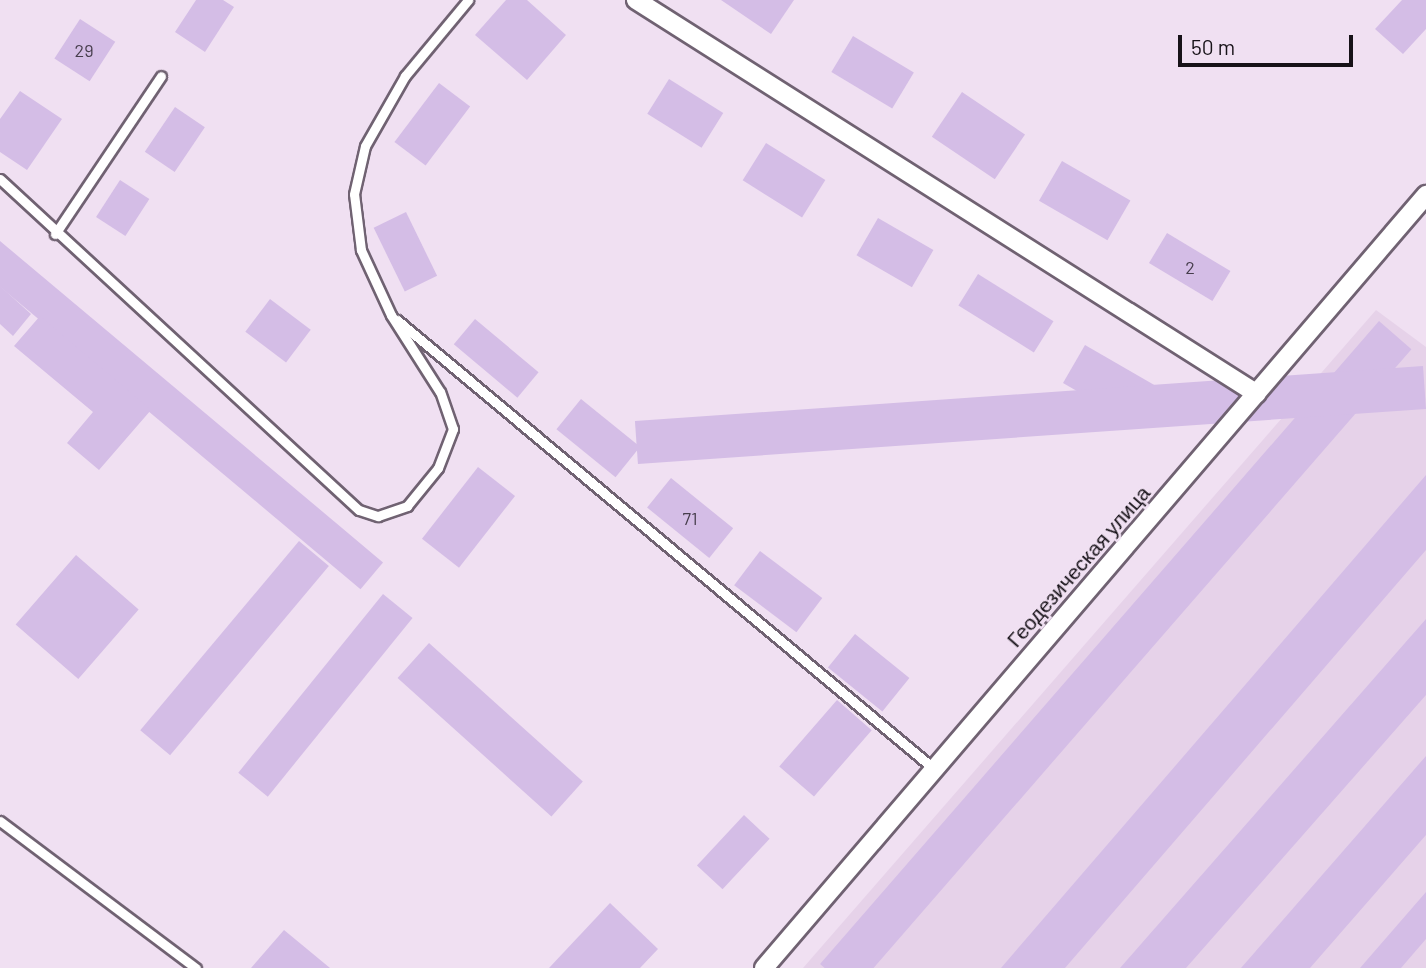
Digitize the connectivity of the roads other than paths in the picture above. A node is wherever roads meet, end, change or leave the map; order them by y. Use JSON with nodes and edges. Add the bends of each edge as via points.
{"nodes":[{"id":1,"x":468,"y":0,"type":"edge"},
{"id":2,"x":636,"y":0,"type":"edge"},
{"id":3,"x":160,"y":76,"type":"dead end"},
{"id":4,"x":0,"y":179,"type":"edge"},
{"id":5,"x":1426,"y":195,"type":"edge"},
{"id":6,"x":55,"y":234,"type":"junction"},
{"id":7,"x":391,"y":315,"type":"junction"},
{"id":8,"x":1257,"y":394,"type":"junction"},
{"id":9,"x":933,"y":768,"type":"junction"},
{"id":10,"x":0,"y":821,"type":"edge"},
{"id":11,"x":196,"y":968,"type":"edge"},
{"id":12,"x":764,"y":968,"type":"edge"}],
"edges":[{"from":1,"to":7,"type":"lane","via":[[405,76],[365,146],[354,194],[361,250]]},
{"from":2,"to":8,"type":"street"},
{"from":3,"to":6,"type":"lane"},
{"from":4,"to":6,"type":"lane","via":[[46,219]]},
{"from":5,"to":8,"type":"street","name":"Геодезическая улица"},
{"from":6,"to":7,"type":"lane","via":[[359,510],[378,516],[407,506],[438,468],[453,429],[440,392]]},
{"from":7,"to":9,"type":"lane"},
{"from":8,"to":9,"type":"street","name":"Геодезическая улица"},
{"from":9,"to":12,"type":"street","name":"Геодезическая улица"},
{"from":10,"to":11,"type":"lane"}]}
